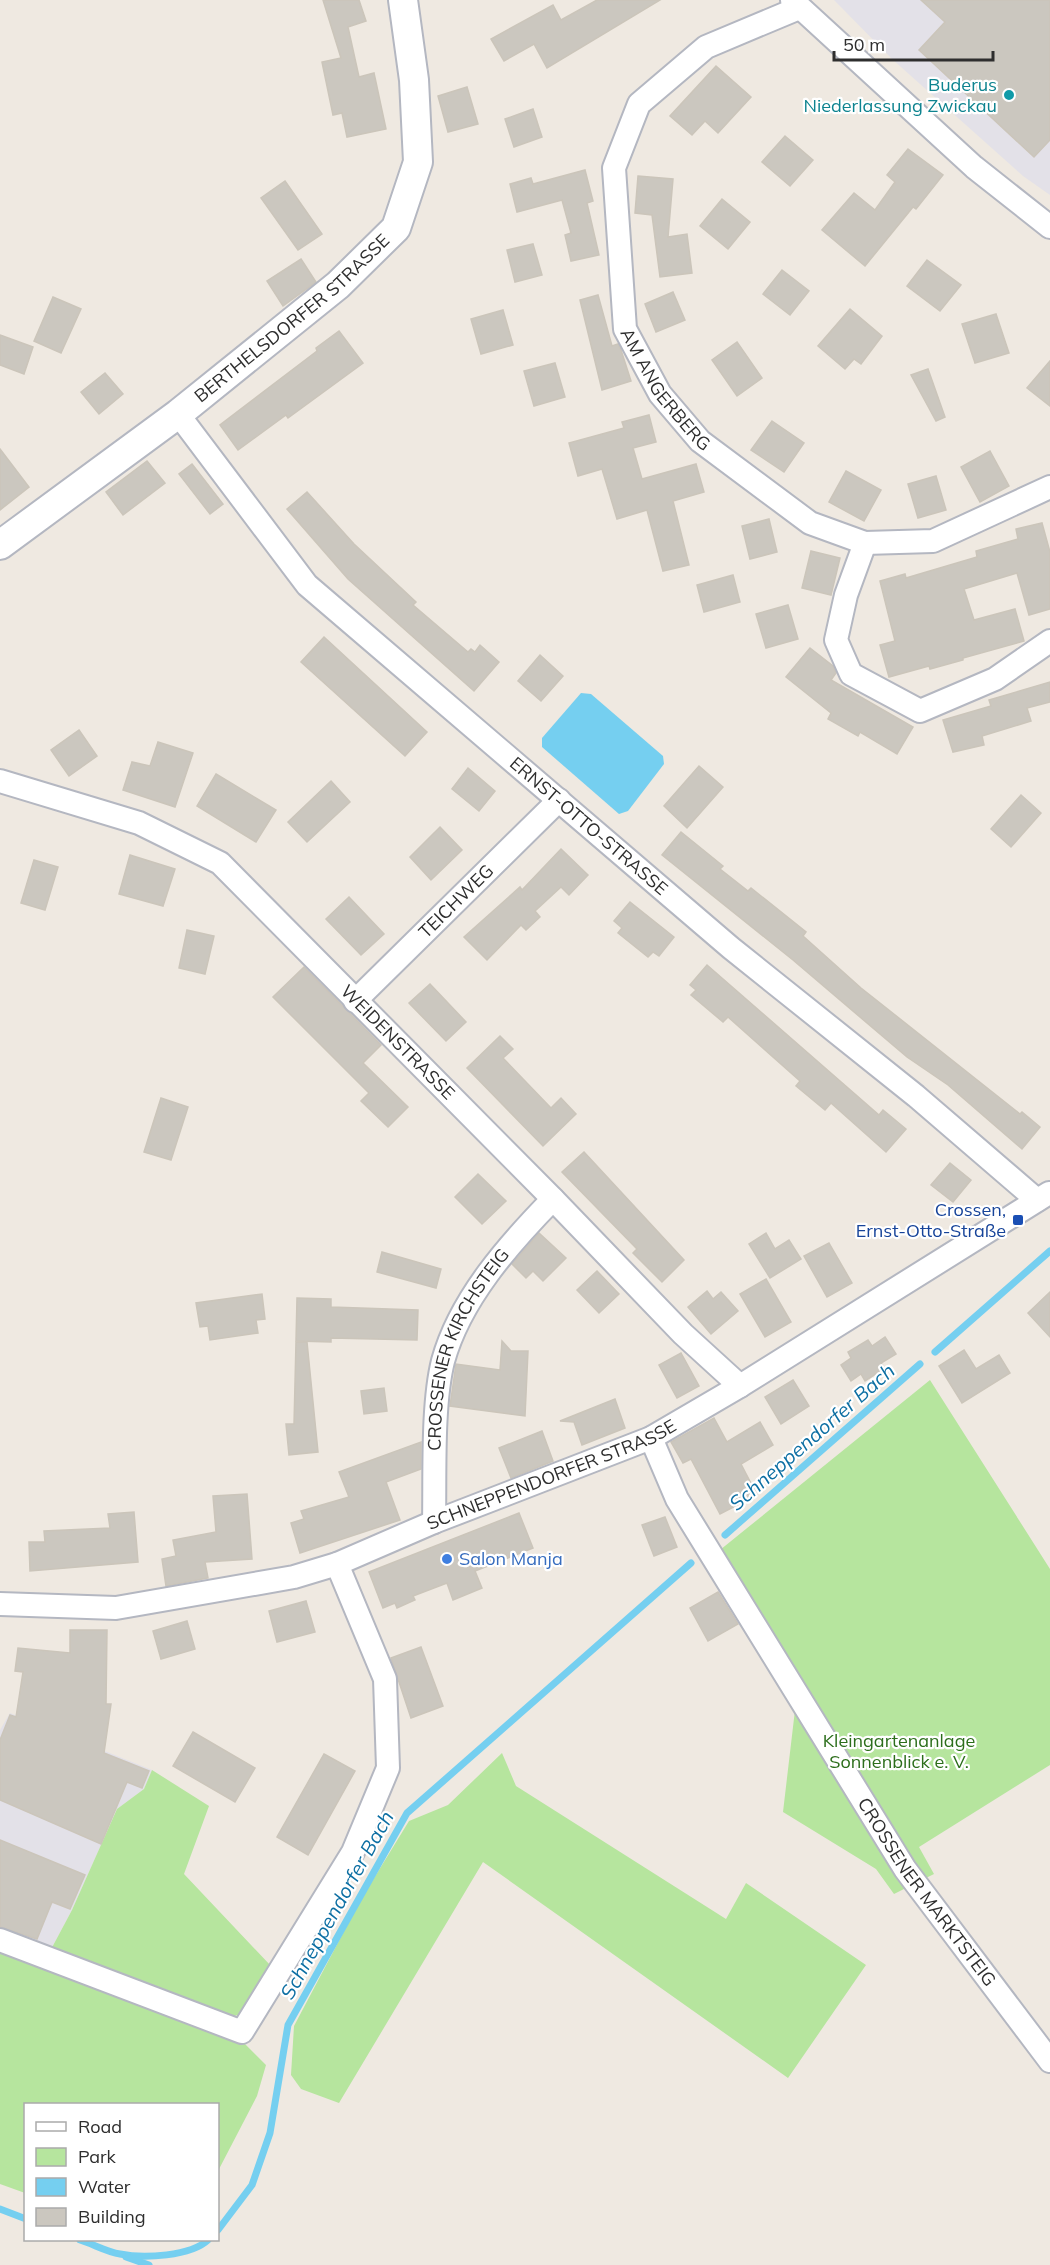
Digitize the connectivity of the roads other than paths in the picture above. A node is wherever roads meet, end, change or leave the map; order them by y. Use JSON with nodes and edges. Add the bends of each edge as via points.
{"nodes":[{"id":1,"x":403,"y":0,"type":"edge"},
{"id":2,"x":795,"y":4,"type":"edge"},
{"id":3,"x":1050,"y":227,"type":"edge"},
{"id":4,"x":178,"y":414,"type":"junction"},
{"id":5,"x":1049,"y":491,"type":"edge"},
{"id":6,"x":865,"y":543,"type":"junction"},
{"id":7,"x":0,"y":545,"type":"edge"},
{"id":8,"x":1050,"y":641,"type":"edge"},
{"id":9,"x":0,"y":781,"type":"edge"},
{"id":10,"x":559,"y":800,"type":"junction"},
{"id":11,"x":355,"y":1001,"type":"junction"},
{"id":12,"x":1044,"y":1197,"type":"edge"},
{"id":13,"x":553,"y":1199,"type":"junction"},
{"id":14,"x":740,"y":1386,"type":"junction"},
{"id":15,"x":651,"y":1438,"type":"junction"},
{"id":16,"x":434,"y":1522,"type":"junction"},
{"id":17,"x":337,"y":1564,"type":"junction"},
{"id":18,"x":0,"y":1604,"type":"edge"},
{"id":19,"x":0,"y":1940,"type":"edge"},
{"id":20,"x":1050,"y":2061,"type":"edge"}],
"edges":[{"from":1,"to":4,"type":"street","name":"BERTHELSDORFER STRASSE","via":[[414,80],[418,162],[396,228],[338,285]]},
{"from":2,"to":3,"type":"street","via":[[974,167]]},
{"from":2,"to":6,"type":"street","name":"AM ANGERBERG","via":[[706,47],[639,104],[614,168],[625,329],[660,394],[700,441],[810,523]]},
{"from":4,"to":7,"type":"street","name":"BERTHELSDORFER STRASSE"},
{"from":4,"to":10,"type":"street","name":"ERNST-OTTO-STRASSE","via":[[307,585]]},
{"from":5,"to":6,"type":"street","name":"AM ANGERBERG","via":[[933,541]]},
{"from":6,"to":8,"type":"street","via":[[846,595],[836,640],[851,674],[880,690],[920,711],[995,679]]},
{"from":9,"to":11,"type":"street","name":"WEIDENSTRASSE","via":[[139,823],[220,863]]},
{"from":10,"to":11,"type":"street","name":"TEICHWEG"},
{"from":10,"to":12,"type":"street","name":"ERNST-OTTO-STRASSE","via":[[731,948]]},
{"from":11,"to":13,"type":"street","name":"WEIDENSTRASSE"},
{"from":12,"to":14,"type":"street","name":"SCHNEPPENDORFER STRASSE"},
{"from":13,"to":14,"type":"street","name":"WEIDENSTRASSE","via":[[682,1334]]},
{"from":13,"to":16,"type":"street","name":"CROSSENER KIRCHSTEIG","via":[[488,1272],[449,1343],[442,1364],[437,1417]]},
{"from":14,"to":15,"type":"street","name":"SCHNEPPENDORFER STRASSE"},
{"from":15,"to":16,"type":"street","name":"SCHNEPPENDORFER STRASSE"},
{"from":15,"to":20,"type":"street","name":"CROSSENER MARKTSTEIG","via":[[677,1499],[904,1869]]},
{"from":16,"to":17,"type":"street","name":"SCHNEPPENDORFER STRASSE"},
{"from":17,"to":18,"type":"street","name":"SCHNEPPENDORFER STRASSE","via":[[294,1577],[116,1608]]},
{"from":17,"to":19,"type":"street","via":[[385,1679],[388,1768],[353,1852],[242,2032]]}]}
